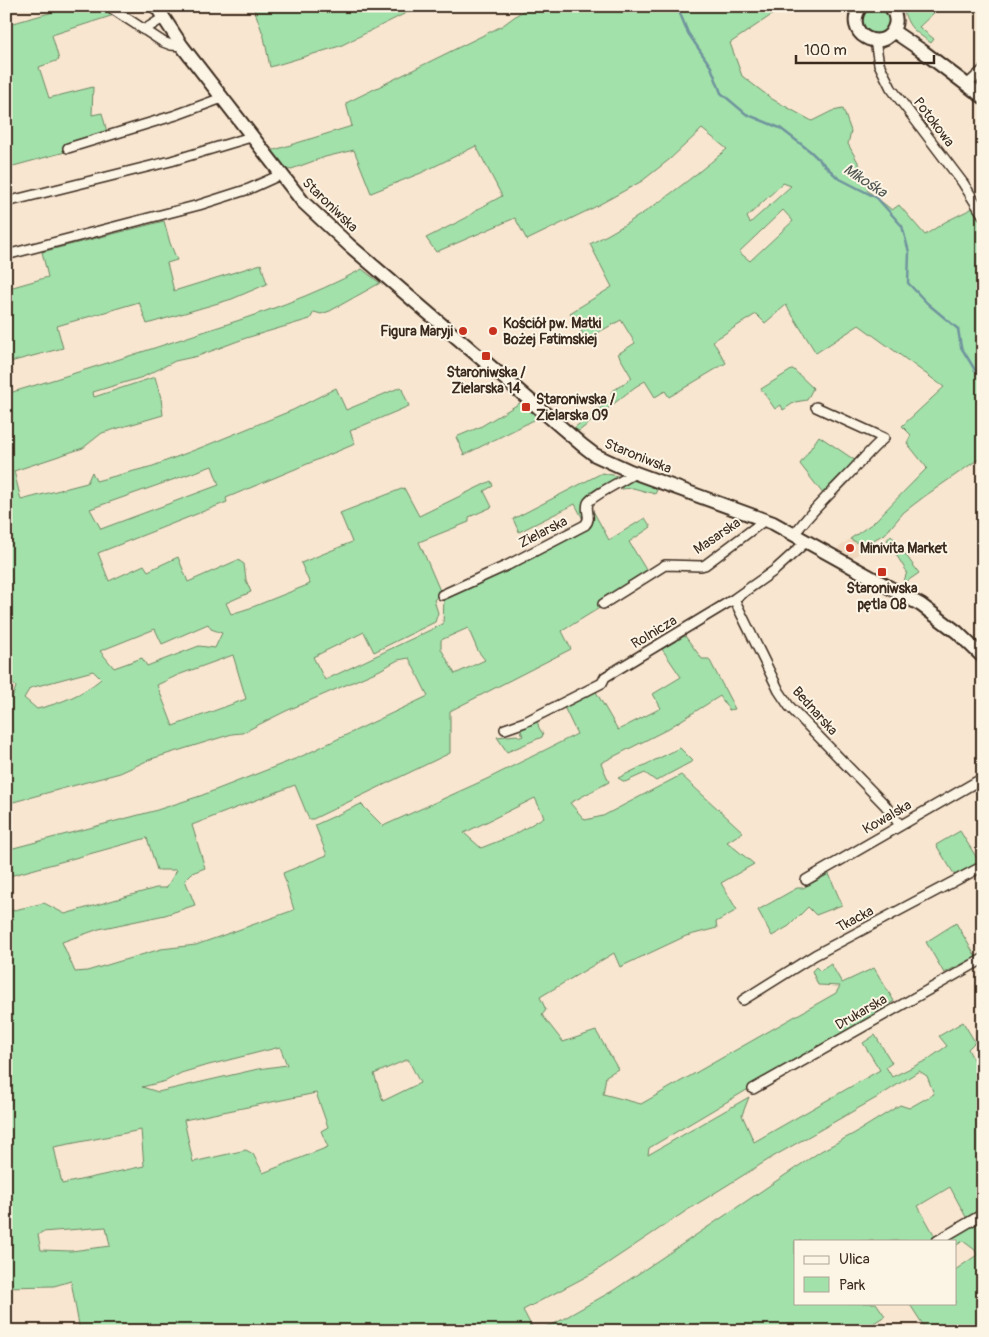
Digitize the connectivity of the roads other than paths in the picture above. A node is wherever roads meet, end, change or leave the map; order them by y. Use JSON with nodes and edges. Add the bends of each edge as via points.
{"nodes":[{"id":1,"x":108,"y":6,"type":"edge"},
{"id":2,"x":156,"y":6,"type":"edge"},
{"id":3,"x":861,"y":6,"type":"edge"},
{"id":4,"x":890,"y":6,"type":"edge"},
{"id":5,"x":163,"y":18,"type":"junction"},
{"id":6,"x":144,"y":30,"type":"junction"},
{"id":7,"x":893,"y":31,"type":"junction"},
{"id":8,"x":876,"y":41,"type":"junction"},
{"id":9,"x":182,"y":46,"type":"junction"},
{"id":10,"x":983,"y":70,"type":"edge"},
{"id":11,"x":967,"y":85,"type":"junction"},
{"id":12,"x":983,"y":97,"type":"edge"},
{"id":13,"x":222,"y":98,"type":"junction"},
{"id":14,"x":251,"y":137,"type":"junction"},
{"id":15,"x":68,"y":148,"type":"dead end"},
{"id":16,"x":280,"y":175,"type":"junction"},
{"id":17,"x":6,"y":202,"type":"edge"},
{"id":18,"x":983,"y":214,"type":"edge"},
{"id":19,"x":6,"y":255,"type":"edge"},
{"id":20,"x":816,"y":407,"type":"dead end"},
{"id":21,"x":634,"y":472,"type":"junction"},
{"id":22,"x":765,"y":520,"type":"junction"},
{"id":23,"x":794,"y":534,"type":"junction"},
{"id":24,"x":807,"y":541,"type":"junction"},
{"id":25,"x":442,"y":595,"type":"dead end"},
{"id":26,"x":734,"y":599,"type":"junction"},
{"id":27,"x":603,"y":604,"type":"dead end"},
{"id":28,"x":983,"y":657,"type":"edge"},
{"id":29,"x":505,"y":729,"type":"dead end"},
{"id":30,"x":983,"y":778,"type":"edge"},
{"id":31,"x":900,"y":825,"type":"junction"},
{"id":32,"x":983,"y":866,"type":"edge"},
{"id":33,"x":806,"y":880,"type":"dead end"},
{"id":34,"x":983,"y":959,"type":"edge"},
{"id":35,"x":743,"y":1000,"type":"dead end"},
{"id":36,"x":753,"y":1089,"type":"dead end"},
{"id":37,"x":983,"y":1214,"type":"edge"},
{"id":38,"x":940,"y":1240,"type":"edge"}],
"edges":[{"from":1,"to":6,"type":"street"},
{"from":2,"to":5,"type":"street","name":"Staroniwska"},
{"from":3,"to":8,"type":"street","via":[[856,26],[862,35]]},
{"from":4,"to":7,"type":"street","via":[[896,18]]},
{"from":5,"to":6,"type":"street"},
{"from":5,"to":9,"type":"street","name":"Staroniwska"},
{"from":6,"to":9,"type":"street","via":[[163,42]]},
{"from":7,"to":8,"type":"street"},
{"from":7,"to":11,"type":"street"},
{"from":8,"to":18,"type":"street","name":"Potokowa","via":[[879,64],[891,88]]},
{"from":9,"to":13,"type":"street","name":"Staroniwska"},
{"from":10,"to":11,"type":"street"},
{"from":11,"to":12,"type":"street"},
{"from":13,"to":14,"type":"street","name":"Staroniwska"},
{"from":13,"to":15,"type":"street"},
{"from":14,"to":16,"type":"street","name":"Staroniwska"},
{"from":14,"to":17,"type":"street","via":[[171,161]]},
{"from":16,"to":19,"type":"street","via":[[199,205]]},
{"from":16,"to":21,"type":"street","name":"Staroniwska","via":[[329,228],[582,445]]},
{"from":20,"to":23,"type":"street","via":[[884,438]]},
{"from":21,"to":22,"type":"street","name":"Staroniwska"},
{"from":21,"to":25,"type":"street","name":"Zielarska","via":[[626,480],[589,500],[589,517],[585,525]]},
{"from":22,"to":23,"type":"street","name":"Staroniwska"},
{"from":22,"to":27,"type":"street","name":"Masarska","via":[[705,565],[665,565]]},
{"from":23,"to":24,"type":"street","name":"Staroniwska"},
{"from":24,"to":26,"type":"street","name":"Rolnicza","via":[[775,570]]},
{"from":24,"to":28,"type":"street","name":"Staroniwska","via":[[940,618]]},
{"from":26,"to":29,"type":"street","name":"Rolnicza","via":[[604,677],[602,683],[532,719]]},
{"from":26,"to":31,"type":"street","name":"Bednarska","via":[[789,706],[886,805]]},
{"from":30,"to":31,"type":"street","name":"Kowalska"},
{"from":31,"to":33,"type":"street","name":"Kowalska"},
{"from":32,"to":35,"type":"street","name":"Tkacka","via":[[815,955]]},
{"from":34,"to":36,"type":"street","name":"Drukarska"},
{"from":37,"to":38,"type":"street"}]}
